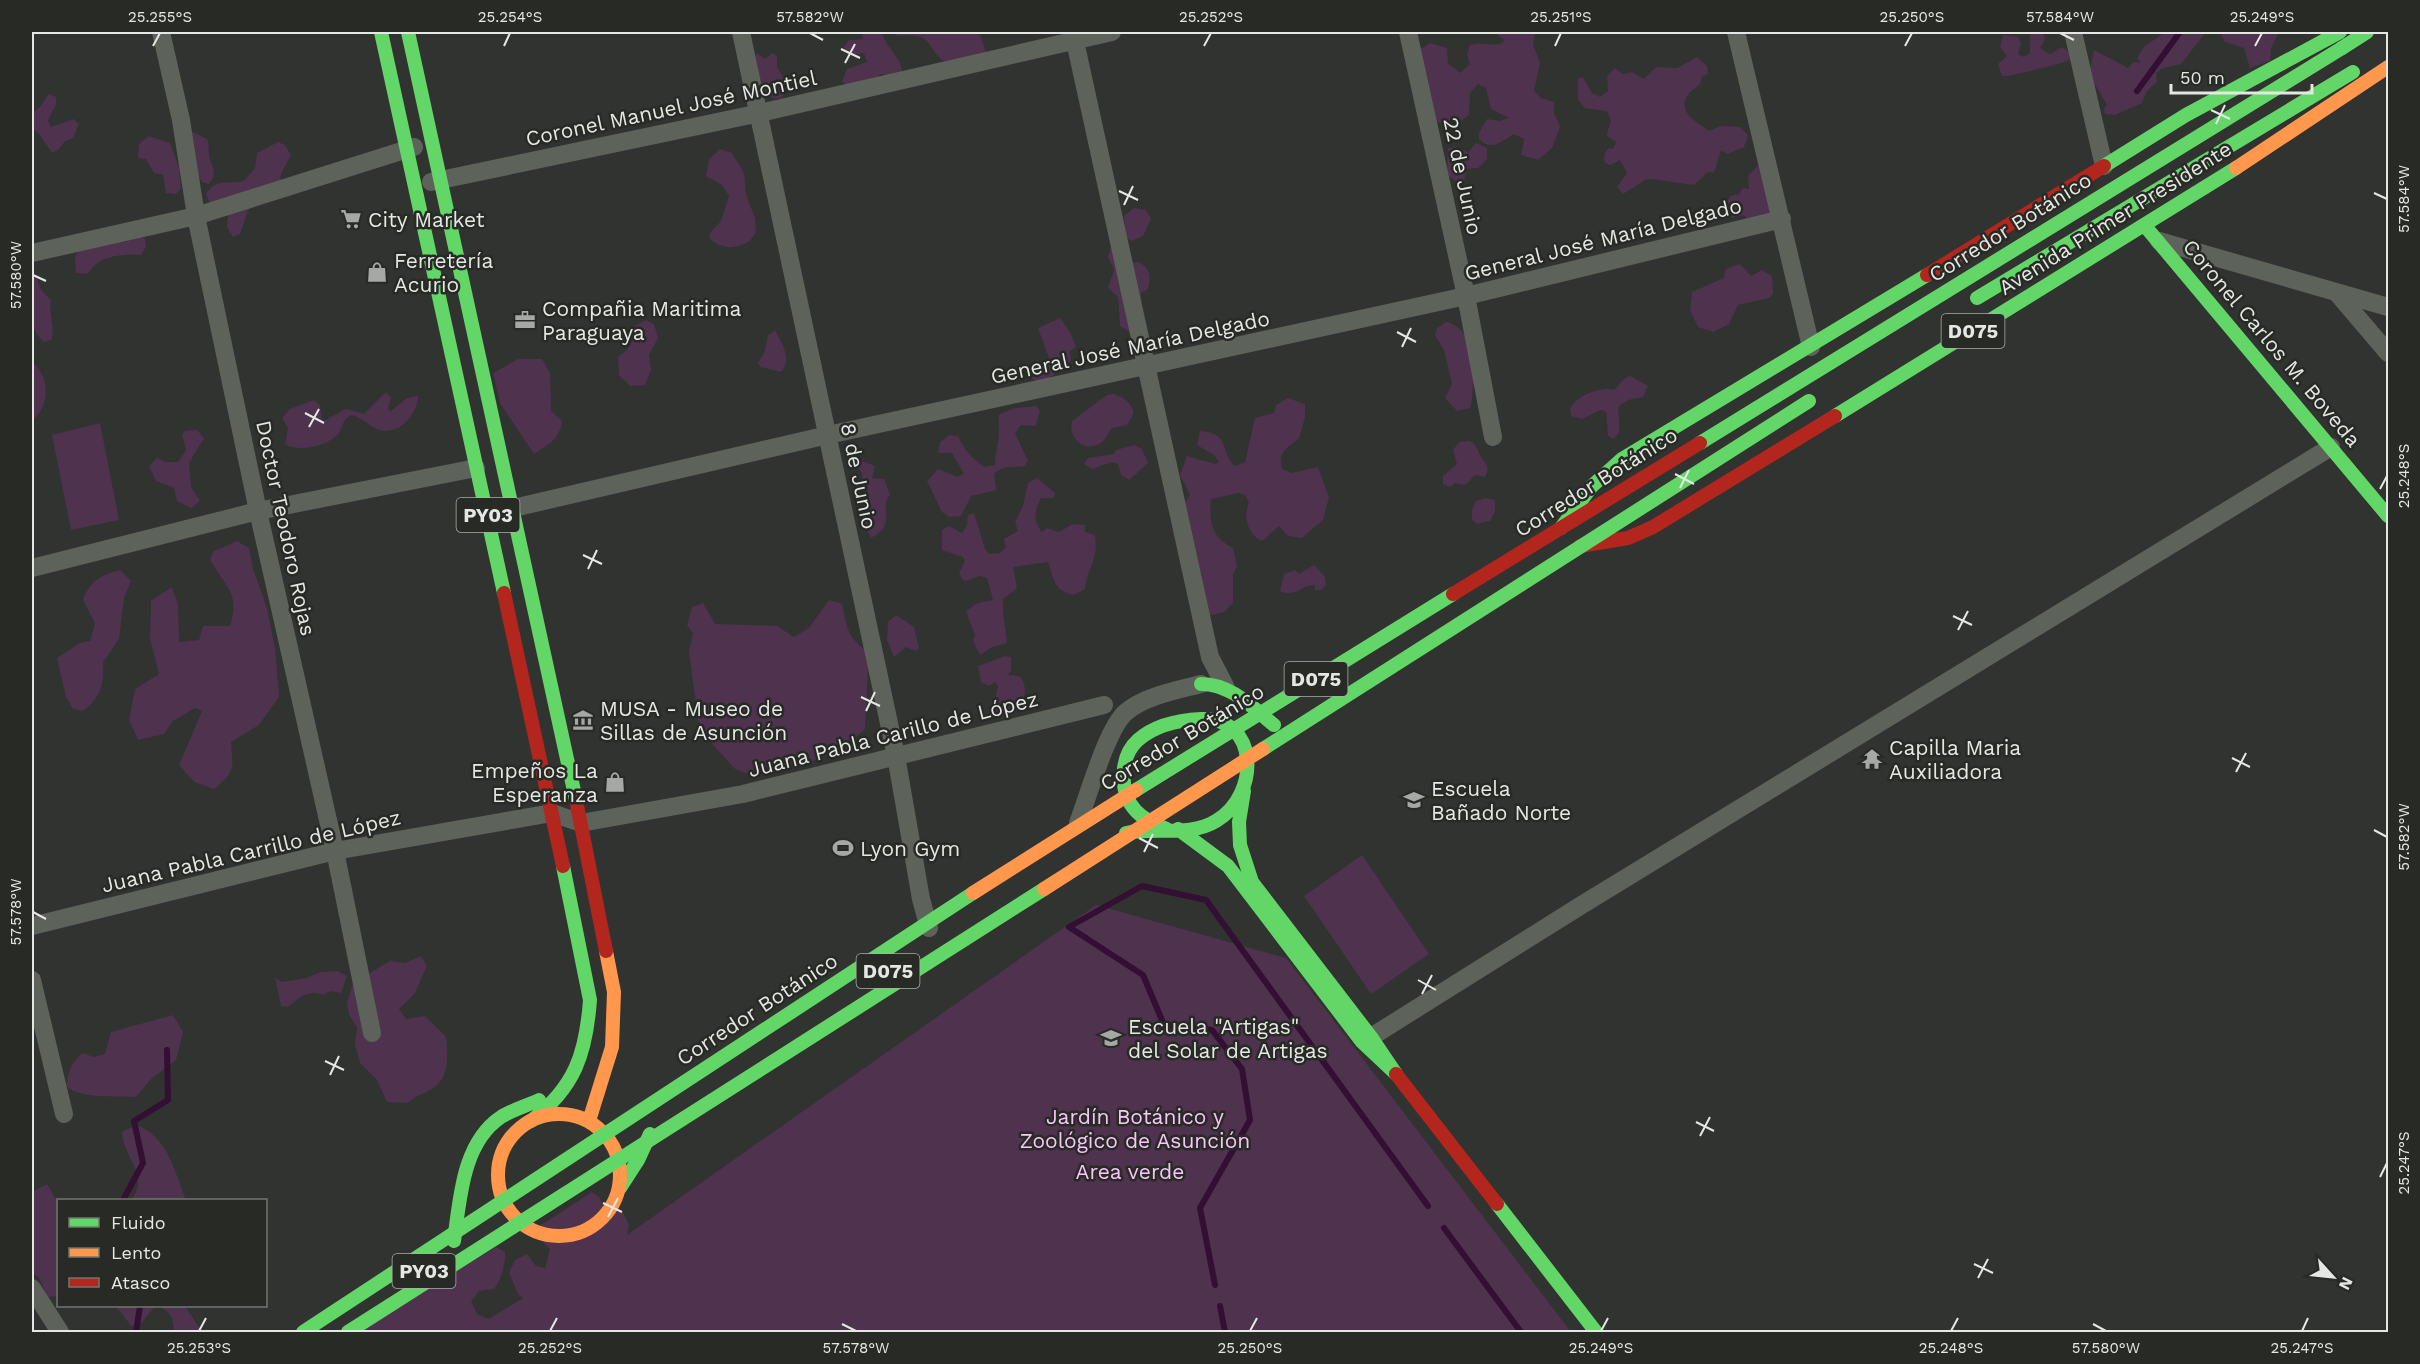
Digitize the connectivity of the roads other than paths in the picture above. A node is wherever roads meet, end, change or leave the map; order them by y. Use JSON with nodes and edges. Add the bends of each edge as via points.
{"nodes":[{"id":1,"x":161,"y":32,"type":"edge"},
{"id":2,"x":381,"y":32,"type":"edge"},
{"id":3,"x":408,"y":32,"type":"edge"},
{"id":4,"x":741,"y":32,"type":"edge"},
{"id":5,"x":1112,"y":32,"type":"edge"},
{"id":6,"x":1408,"y":32,"type":"edge"},
{"id":7,"x":1736,"y":32,"type":"edge"},
{"id":8,"x":2073,"y":32,"type":"edge"},
{"id":9,"x":2340,"y":32,"type":"edge"},
{"id":10,"x":2367,"y":32,"type":"edge"},
{"id":11,"x":1074,"y":35,"type":"edge"},
{"id":12,"x":2388,"y":51,"type":"edge"},
{"id":13,"x":2388,"y":67,"type":"edge"},
{"id":14,"x":760,"y":113,"type":"junction"},
{"id":15,"x":431,"y":143,"type":"junction"},
{"id":16,"x":406,"y":149,"type":"junction"},
{"id":17,"x":2104,"y":166,"type":"junction"},
{"id":18,"x":439,"y":180,"type":"junction"},
{"id":19,"x":414,"y":186,"type":"junction"},
{"id":20,"x":196,"y":216,"type":"junction"},
{"id":21,"x":1782,"y":219,"type":"junction"},
{"id":22,"x":2145,"y":226,"type":"junction"},
{"id":23,"x":2159,"y":241,"type":"junction"},
{"id":24,"x":32,"y":253,"type":"edge"},
{"id":25,"x":2336,"y":292,"type":"junction"},
{"id":26,"x":1466,"y":296,"type":"junction"},
{"id":27,"x":1969,"y":302,"type":"dead end"},
{"id":28,"x":2388,"y":307,"type":"edge"},
{"id":29,"x":1810,"y":347,"type":"junction"},
{"id":30,"x":2388,"y":353,"type":"edge"},
{"id":31,"x":1145,"y":368,"type":"junction"},
{"id":32,"x":1818,"y":395,"type":"dead end"},
{"id":33,"x":828,"y":435,"type":"junction"},
{"id":34,"x":1493,"y":437,"type":"dead end"},
{"id":35,"x":2331,"y":447,"type":"junction"},
{"id":36,"x":476,"y":468,"type":"junction"},
{"id":37,"x":513,"y":509,"type":"junction"},
{"id":38,"x":258,"y":511,"type":"junction"},
{"id":39,"x":488,"y":515,"type":"junction"},
{"id":40,"x":2388,"y":516,"type":"edge"},
{"id":41,"x":1540,"y":557,"type":"junction"},
{"id":42,"x":32,"y":568,"type":"edge"},
{"id":43,"x":1210,"y":657,"type":"junction"},
{"id":44,"x":1201,"y":684,"type":"junction"},
{"id":45,"x":1226,"y":688,"type":"junction"},
{"id":46,"x":1104,"y":705,"type":"dead end"},
{"id":47,"x":1176,"y":722,"type":"junction"},
{"id":48,"x":1217,"y":722,"type":"junction"},
{"id":49,"x":1274,"y":725,"type":"junction"},
{"id":50,"x":1130,"y":749,"type":"junction"},
{"id":51,"x":896,"y":756,"type":"junction"},
{"id":52,"x":1246,"y":786,"type":"junction"},
{"id":53,"x":552,"y":813,"type":"junction"},
{"id":54,"x":581,"y":823,"type":"junction"},
{"id":55,"x":1173,"y":829,"type":"junction"},
{"id":56,"x":1073,"y":845,"type":"junction"},
{"id":57,"x":335,"y":851,"type":"junction"},
{"id":58,"x":32,"y":926,"type":"edge"},
{"id":59,"x":930,"y":931,"type":"junction"},
{"id":60,"x":32,"y":980,"type":"edge"},
{"id":61,"x":590,"y":1000,"type":"junction"},
{"id":62,"x":797,"y":1029,"type":"dead end"},
{"id":63,"x":372,"y":1033,"type":"dead end"},
{"id":64,"x":1371,"y":1037,"type":"junction"},
{"id":65,"x":1396,"y":1074,"type":"junction"},
{"id":66,"x":64,"y":1114,"type":"dead end"},
{"id":67,"x":531,"y":1121,"type":"junction"},
{"id":68,"x":590,"y":1122,"type":"junction"},
{"id":69,"x":498,"y":1172,"type":"junction"},
{"id":70,"x":487,"y":1186,"type":"dead end"},
{"id":71,"x":620,"y":1188,"type":"junction"},
{"id":72,"x":476,"y":1197,"type":"dead end"},
{"id":73,"x":530,"y":1230,"type":"junction"},
{"id":74,"x":454,"y":1241,"type":"junction"},
{"id":75,"x":32,"y":1288,"type":"edge"},
{"id":76,"x":60,"y":1332,"type":"edge"},
{"id":77,"x":303,"y":1332,"type":"edge"},
{"id":78,"x":313,"y":1332,"type":"edge"},
{"id":79,"x":327,"y":1332,"type":"edge"},
{"id":80,"x":348,"y":1332,"type":"edge"},
{"id":81,"x":1596,"y":1332,"type":"edge"}],
"edges":[{"from":1,"to":20,"type":"street","name":"Doctor Teodoro Rojas","via":[[181,120]]},
{"from":2,"to":16,"type":"main road","number":"PY03"},
{"from":3,"to":15,"type":"main road","number":"PY03"},
{"from":4,"to":14,"type":"street","name":"8 de Junio"},
{"from":5,"to":11,"type":"street","name":"Coronel Manuel José Montiel"},
{"from":6,"to":26,"type":"street","name":"22 de Junio"},
{"from":7,"to":21,"type":"street"},
{"from":8,"to":17,"type":"street"},
{"from":9,"to":17,"type":"main road","name":"Avenida Primer Presidente","number":"D075","via":[[2186,115]]},
{"from":10,"to":77,"type":"main road","name":"Corredor Botánico","number":"D075","bridge":true,"via":[[1054,840]]},
{"from":11,"to":14,"type":"street","name":"Coronel Manuel José Montiel"},
{"from":11,"to":31,"type":"street"},
{"from":12,"to":27,"type":"main road","name":"Corredor Botánico","number":"D075","bridge":true},
{"from":13,"to":22,"type":"main road","name":"Avenida Primer Presidente","number":"D075"},
{"from":14,"to":18,"type":"street","name":"Coronel Manuel José Montiel"},
{"from":14,"to":33,"type":"street","name":"8 de Junio"},
{"from":15,"to":16,"type":"street"},
{"from":15,"to":18,"type":"main road","number":"PY03"},
{"from":16,"to":19,"type":"main road","number":"PY03"},
{"from":16,"to":20,"type":"street"},
{"from":17,"to":29,"type":"main road","name":"Avenida Primer Presidente","number":"D075"},
{"from":18,"to":19,"type":"street","name":"Coronel Manuel José Montiel"},
{"from":18,"to":37,"type":"main road","number":"PY03"},
{"from":19,"to":36,"type":"main road","number":"PY03"},
{"from":20,"to":24,"type":"street"},
{"from":20,"to":38,"type":"street","name":"Doctor Teodoro Rojas"},
{"from":21,"to":26,"type":"street","name":"General José María Delgado"},
{"from":21,"to":29,"type":"street"},
{"from":22,"to":23,"type":"main road","name":"Coronel Carlos M. Boveda"},
{"from":22,"to":41,"type":"main road","name":"Avenida Primer Presidente","number":"D075","via":[[1653,527],[1628,538]]},
{"from":23,"to":25,"type":"street"},
{"from":23,"to":35,"type":"main road","name":"Coronel Carlos M. Boveda"},
{"from":25,"to":28,"type":"street"},
{"from":25,"to":30,"type":"street"},
{"from":26,"to":31,"type":"street","name":"General José María Delgado"},
{"from":26,"to":34,"type":"street","name":"22 de Junio"},
{"from":29,"to":41,"type":"main road","name":"Avenida Primer Presidente","number":"D075","via":[[1607,470]]},
{"from":31,"to":33,"type":"street","name":"General José María Delgado"},
{"from":31,"to":43,"type":"street"},
{"from":32,"to":80,"type":"main road","number":"D075","bridge":true},
{"from":33,"to":37,"type":"street","name":"General José María Delgado"},
{"from":33,"to":51,"type":"street","name":"8 de Junio"},
{"from":35,"to":40,"type":"main road","name":"Coronel Carlos M. Boveda"},
{"from":35,"to":64,"type":"street"},
{"from":36,"to":38,"type":"street"},
{"from":36,"to":39,"type":"main road","number":"PY03"},
{"from":37,"to":39,"type":"street","name":"General José María Delgado"},
{"from":37,"to":54,"type":"main road","number":"PY03"},
{"from":38,"to":42,"type":"street"},
{"from":38,"to":57,"type":"street","name":"Doctor Teodoro Rojas"},
{"from":39,"to":53,"type":"main road","number":"PY03"},
{"from":41,"to":49,"type":"main road","name":"Avenida Primer Presidente","number":"D075"},
{"from":43,"to":44,"type":"street"},
{"from":43,"to":45,"type":"street"},
{"from":44,"to":45,"type":"main road","via":[[1211,682]]},
{"from":44,"to":47,"type":"street"},
{"from":44,"to":56,"type":"street","via":[[1154,698],[1125,712],[1106,745]]},
{"from":45,"to":49,"type":"main road"},
{"from":46,"to":51,"type":"street","name":"Juana Pabla Carillo de López"},
{"from":47,"to":48,"type":"main road","name":"Avenida Primer Presidente","number":"D075","via":[[1195,718]]},
{"from":47,"to":50,"type":"main road","name":"Avenida Primer Presidente","number":"D075","via":[[1145,735]]},
{"from":48,"to":49,"type":"main road","name":"Avenida Primer Presidente","number":"D075"},
{"from":48,"to":52,"type":"main road","via":[[1236,732],[1245,744]]},
{"from":49,"to":52,"type":"main road","name":"Avenida Primer Presidente","number":"D075"},
{"from":50,"to":55,"type":"main road","via":[[1123,787],[1128,802],[1144,820]]},
{"from":50,"to":56,"type":"main road","name":"Avenida Primer Presidente","number":"D075"},
{"from":51,"to":54,"type":"street","name":"Juana Pabla Carillo de López","via":[[743,794]]},
{"from":51,"to":59,"type":"street","name":"8 de Junio"},
{"from":52,"to":55,"type":"main road","name":"Avenida Primer Presidente","number":"D075","via":[[1236,803],[1215,822],[1199,828]]},
{"from":52,"to":64,"type":"main road","via":[[1239,822],[1240,845],[1252,882]]},
{"from":53,"to":54,"type":"street","name":"Juana Pabla Carillo de López"},
{"from":53,"to":57,"type":"street","name":"Juana Pabla Carrillo de López"},
{"from":53,"to":61,"type":"main road","number":"PY03"},
{"from":54,"to":68,"type":"main road","number":"PY03","via":[[614,992],[612,1047]]},
{"from":55,"to":56,"type":"main road","name":"Avenida Primer Presidente","number":"D075","via":[[1142,829]]},
{"from":55,"to":65,"type":"main road","via":[[1228,866],[1362,1042]]},
{"from":56,"to":59,"type":"main road","name":"Avenida Primer Presidente","number":"D075"},
{"from":57,"to":58,"type":"street","name":"Juana Pabla Carrillo de López"},
{"from":57,"to":63,"type":"street","name":"Doctor Teodoro Rojas"},
{"from":59,"to":68,"type":"main road","name":"Avenida Primer Presidente","number":"D075","via":[[673,1099]]},
{"from":60,"to":66,"type":"street"},
{"from":61,"to":67,"type":"main road","number":"PY03","via":[[583,1055],[560,1095]]},
{"from":61,"to":74,"type":"main road","via":[[575,1050],[556,1084],[540,1099],[498,1118],[477,1144],[462,1190]]},
{"from":62,"to":71,"type":"main road","via":[[658,1122]]},
{"from":64,"to":65,"type":"main road"},
{"from":65,"to":81,"type":"main road"},
{"from":67,"to":68,"type":"main road","number":"PY03","via":[[566,1114]]},
{"from":67,"to":69,"type":"main road","number":"PY03","via":[[508,1142]]},
{"from":68,"to":71,"type":"main road","number":"PY03","via":[[612,1143],[618,1156]]},
{"from":69,"to":70,"type":"main road","number":"PY03"},
{"from":69,"to":73,"type":"main road","number":"PY03","via":[[504,1202]]},
{"from":71,"to":73,"type":"main road","number":"PY03","via":[[605,1218],[584,1232],[559,1237]]},
{"from":72,"to":74,"type":"main road","number":"PY03"},
{"from":73,"to":79,"type":"main road","number":"PY03","via":[[503,1233],[460,1249]]},
{"from":74,"to":78,"type":"main road","number":"PY03"},
{"from":75,"to":76,"type":"street"}]}
